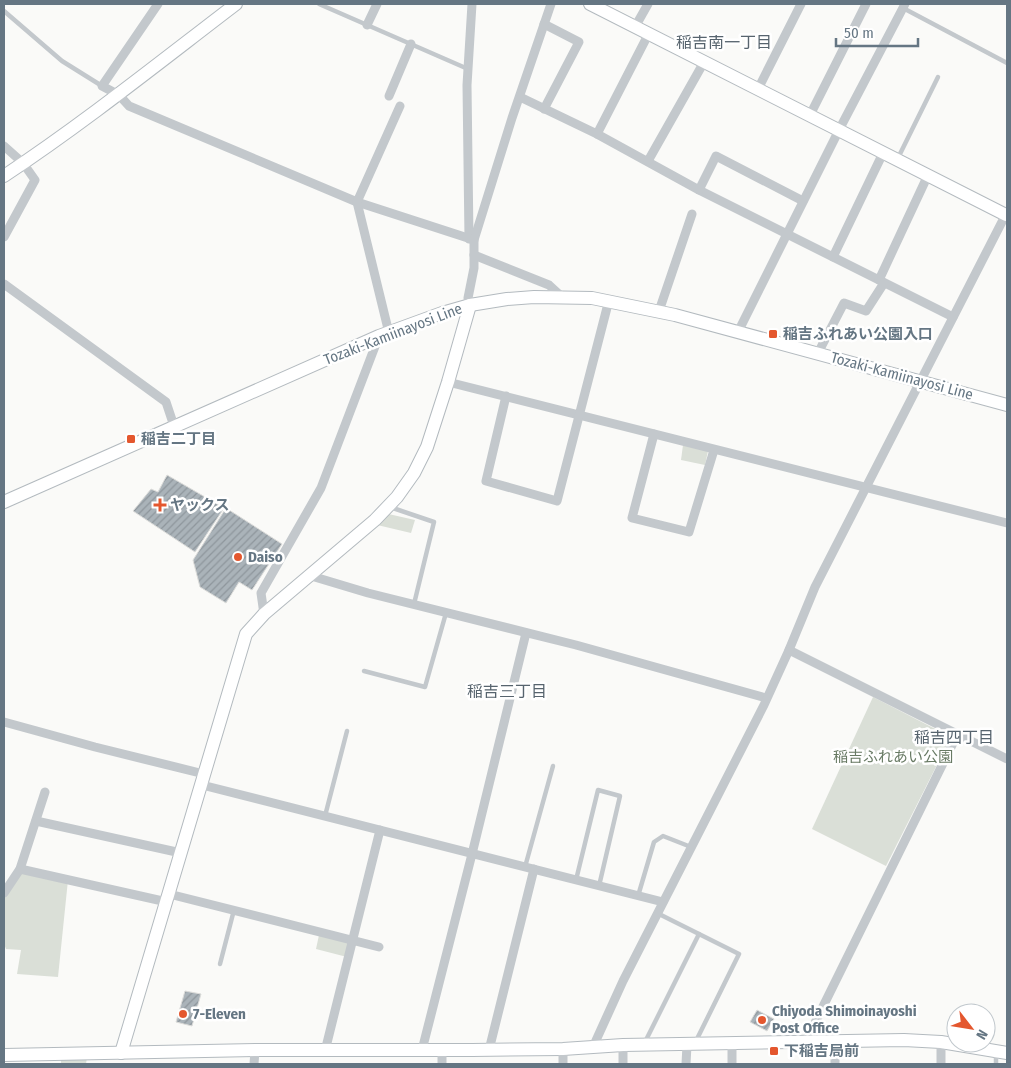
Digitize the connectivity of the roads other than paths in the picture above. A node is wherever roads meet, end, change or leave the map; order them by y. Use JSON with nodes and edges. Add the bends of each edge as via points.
{"nodes":[{"id":1,"x":158,"y":4,"type":"edge"},
{"id":2,"x":236,"y":4,"type":"edge"},
{"id":3,"x":319,"y":4,"type":"edge"},
{"id":4,"x":377,"y":4,"type":"edge"},
{"id":5,"x":472,"y":4,"type":"edge"},
{"id":6,"x":551,"y":4,"type":"edge"},
{"id":7,"x":590,"y":4,"type":"edge"},
{"id":8,"x":648,"y":4,"type":"edge"},
{"id":9,"x":800,"y":4,"type":"edge"},
{"id":10,"x":866,"y":4,"type":"edge"},
{"id":11,"x":904,"y":6,"type":"edge"},
{"id":12,"x":4,"y":11,"type":"edge"},
{"id":13,"x":544,"y":24,"type":"junction"},
{"id":14,"x":367,"y":25,"type":"junction"},
{"id":15,"x":635,"y":26,"type":"junction"},
{"id":16,"x":648,"y":34,"type":"junction"},
{"id":17,"x":410,"y":44,"type":"junction"},
{"id":18,"x":704,"y":62,"type":"junction"},
{"id":19,"x":1007,"y":63,"type":"edge"},
{"id":20,"x":468,"y":69,"type":"junction"},
{"id":21,"x":938,"y":77,"type":"dead end"},
{"id":22,"x":102,"y":86,"type":"junction"},
{"id":23,"x":758,"y":89,"type":"junction"},
{"id":24,"x":119,"y":95,"type":"junction"},
{"id":25,"x":389,"y":96,"type":"dead end"},
{"id":26,"x":520,"y":97,"type":"junction"},
{"id":27,"x":400,"y":106,"type":"dead end"},
{"id":28,"x":544,"y":109,"type":"junction"},
{"id":29,"x":810,"y":116,"type":"junction"},
{"id":30,"x":839,"y":130,"type":"junction"},
{"id":31,"x":597,"y":134,"type":"junction"},
{"id":32,"x":4,"y":146,"type":"edge"},
{"id":33,"x":883,"y":153,"type":"junction"},
{"id":34,"x":897,"y":160,"type":"junction"},
{"id":35,"x":648,"y":161,"type":"junction"},
{"id":36,"x":23,"y":163,"type":"junction"},
{"id":37,"x":928,"y":175,"type":"junction"},
{"id":38,"x":4,"y":176,"type":"edge"},
{"id":39,"x":699,"y":190,"type":"junction"},
{"id":40,"x":803,"y":201,"type":"junction"},
{"id":41,"x":357,"y":202,"type":"junction"},
{"id":42,"x":1006,"y":213,"type":"edge"},
{"id":43,"x":692,"y":214,"type":"dead end"},
{"id":44,"x":787,"y":234,"type":"junction"},
{"id":45,"x":4,"y":237,"type":"edge"},
{"id":46,"x":472,"y":240,"type":"junction"},
{"id":47,"x":474,"y":255,"type":"junction"},
{"id":48,"x":833,"y":257,"type":"junction"},
{"id":49,"x":881,"y":281,"type":"junction"},
{"id":50,"x":4,"y":284,"type":"edge"},
{"id":51,"x":561,"y":296,"type":"junction"},
{"id":52,"x":609,"y":300,"type":"junction"},
{"id":53,"x":470,"y":305,"type":"junction"},
{"id":54,"x":659,"y":311,"type":"junction"},
{"id":55,"x":953,"y":317,"type":"junction"},
{"id":56,"x":738,"y":332,"type":"junction"},
{"id":57,"x":384,"y":335,"type":"junction"},
{"id":58,"x":818,"y":353,"type":"junction"},
{"id":59,"x":920,"y":381,"type":"junction"},
{"id":60,"x":448,"y":382,"type":"junction"},
{"id":61,"x":506,"y":396,"type":"junction"},
{"id":62,"x":1007,"y":405,"type":"edge"},
{"id":63,"x":580,"y":415,"type":"junction"},
{"id":64,"x":174,"y":426,"type":"junction"},
{"id":65,"x":654,"y":434,"type":"junction"},
{"id":66,"x":714,"y":450,"type":"junction"},
{"id":67,"x":866,"y":487,"type":"junction"},
{"id":68,"x":4,"y":502,"type":"edge"},
{"id":69,"x":388,"y":506,"type":"junction"},
{"id":70,"x":1007,"y":523,"type":"edge"},
{"id":71,"x":308,"y":575,"type":"junction"},
{"id":72,"x":414,"y":604,"type":"junction"},
{"id":73,"x":446,"y":613,"type":"junction"},
{"id":74,"x":264,"y":614,"type":"junction"},
{"id":75,"x":526,"y":633,"type":"junction"},
{"id":76,"x":789,"y":650,"type":"junction"},
{"id":77,"x":364,"y":671,"type":"dead end"},
{"id":78,"x":766,"y":698,"type":"junction"},
{"id":79,"x":4,"y":722,"type":"edge"},
{"id":80,"x":347,"y":731,"type":"dead end"},
{"id":81,"x":957,"y":735,"type":"junction"},
{"id":82,"x":1007,"y":759,"type":"edge"},
{"id":83,"x":553,"y":766,"type":"dead end"},
{"id":84,"x":203,"y":779,"type":"junction"},
{"id":85,"x":45,"y":792,"type":"dead end"},
{"id":86,"x":325,"y":816,"type":"junction"},
{"id":87,"x":36,"y":821,"type":"junction"},
{"id":88,"x":380,"y":830,"type":"junction"},
{"id":89,"x":691,"y":847,"type":"junction"},
{"id":90,"x":181,"y":852,"type":"junction"},
{"id":91,"x":472,"y":854,"type":"junction"},
{"id":92,"x":529,"y":868,"type":"junction"},
{"id":93,"x":20,"y":869,"type":"junction"},
{"id":94,"x":576,"y":880,"type":"junction"},
{"id":95,"x":599,"y":886,"type":"junction"},
{"id":96,"x":4,"y":893,"type":"edge"},
{"id":97,"x":638,"y":896,"type":"junction"},
{"id":98,"x":168,"y":898,"type":"junction"},
{"id":99,"x":663,"y":902,"type":"junction"},
{"id":100,"x":234,"y":910,"type":"junction"},
{"id":101,"x":658,"y":913,"type":"junction"},
{"id":102,"x":699,"y":934,"type":"junction"},
{"id":103,"x":354,"y":941,"type":"junction"},
{"id":104,"x":379,"y":947,"type":"dead end"},
{"id":105,"x":220,"y":964,"type":"dead end"},
{"id":106,"x":835,"y":1042,"type":"junction"},
{"id":107,"x":941,"y":1042,"type":"junction"},
{"id":108,"x":732,"y":1043,"type":"junction"},
{"id":109,"x":805,"y":1043,"type":"junction"},
{"id":110,"x":623,"y":1045,"type":"junction"},
{"id":111,"x":644,"y":1045,"type":"junction"},
{"id":112,"x":690,"y":1045,"type":"junction"},
{"id":113,"x":593,"y":1047,"type":"junction"},
{"id":114,"x":563,"y":1049,"type":"junction"},
{"id":115,"x":255,"y":1050,"type":"junction"},
{"id":116,"x":422,"y":1050,"type":"junction"},
{"id":117,"x":442,"y":1050,"type":"junction"},
{"id":118,"x":489,"y":1050,"type":"junction"},
{"id":119,"x":325,"y":1051,"type":"junction"},
{"id":120,"x":1002,"y":1052,"type":"edge"},
{"id":121,"x":121,"y":1053,"type":"junction"},
{"id":122,"x":5,"y":1054,"type":"edge"},
{"id":123,"x":59,"y":1059,"type":"edge"},
{"id":124,"x":90,"y":1059,"type":"edge"},
{"id":125,"x":254,"y":1064,"type":"edge"},
{"id":126,"x":442,"y":1064,"type":"edge"},
{"id":127,"x":563,"y":1064,"type":"edge"},
{"id":128,"x":623,"y":1064,"type":"edge"},
{"id":129,"x":686,"y":1064,"type":"edge"},
{"id":130,"x":732,"y":1064,"type":"edge"},
{"id":131,"x":835,"y":1064,"type":"edge"},
{"id":132,"x":941,"y":1064,"type":"edge"},
{"id":133,"x":996,"y":1064,"type":"edge"}],
"edges":[{"from":1,"to":22,"type":"street"},
{"from":2,"to":24,"type":"street"},
{"from":3,"to":14,"type":"lane"},
{"from":4,"to":14,"type":"street"},
{"from":5,"to":20,"type":"street"},
{"from":6,"to":13,"type":"street"},
{"from":7,"to":15,"type":"street"},
{"from":8,"to":15,"type":"street"},
{"from":9,"to":23,"type":"street"},
{"from":10,"to":29,"type":"street"},
{"from":11,"to":19,"type":"lane"},
{"from":11,"to":30,"type":"street"},
{"from":12,"to":22,"type":"lane","via":[[62,61]]},
{"from":13,"to":26,"type":"street"},
{"from":13,"to":28,"type":"street","via":[[580,42]]},
{"from":14,"to":17,"type":"lane"},
{"from":15,"to":16,"type":"street"},
{"from":16,"to":18,"type":"street"},
{"from":16,"to":31,"type":"street"},
{"from":17,"to":20,"type":"lane"},
{"from":17,"to":25,"type":"street"},
{"from":18,"to":23,"type":"street"},
{"from":18,"to":35,"type":"street"},
{"from":20,"to":46,"type":"street"},
{"from":21,"to":34,"type":"lane"},
{"from":22,"to":24,"type":"street"},
{"from":23,"to":29,"type":"street"},
{"from":24,"to":36,"type":"street"},
{"from":24,"to":41,"type":"street","via":[[129,106]]},
{"from":26,"to":28,"type":"street"},
{"from":26,"to":46,"type":"street"},
{"from":27,"to":41,"type":"street"},
{"from":28,"to":31,"type":"street"},
{"from":29,"to":30,"type":"street"},
{"from":30,"to":33,"type":"street"},
{"from":30,"to":40,"type":"street"},
{"from":31,"to":35,"type":"street"},
{"from":32,"to":36,"type":"street"},
{"from":33,"to":34,"type":"street"},
{"from":33,"to":48,"type":"street"},
{"from":34,"to":37,"type":"street"},
{"from":35,"to":39,"type":"street"},
{"from":36,"to":38,"type":"street"},
{"from":36,"to":45,"type":"street","via":[[36,180]]},
{"from":37,"to":42,"type":"street"},
{"from":37,"to":49,"type":"street"},
{"from":39,"to":40,"type":"street","via":[[716,156]]},
{"from":39,"to":44,"type":"street"},
{"from":40,"to":44,"type":"street"},
{"from":41,"to":46,"type":"street"},
{"from":41,"to":57,"type":"street"},
{"from":42,"to":55,"type":"street"},
{"from":43,"to":54,"type":"street"},
{"from":44,"to":48,"type":"street"},
{"from":44,"to":56,"type":"street"},
{"from":46,"to":47,"type":"street"},
{"from":47,"to":51,"type":"street","via":[[549,285]]},
{"from":47,"to":53,"type":"street","via":[[468,298]]},
{"from":48,"to":49,"type":"street"},
{"from":49,"to":55,"type":"street"},
{"from":49,"to":58,"type":"street","via":[[866,311],[844,303]]},
{"from":50,"to":64,"type":"street","via":[[166,402]]},
{"from":51,"to":52,"type":"street","name":"Tozaki-Kamiinayosi Line"},
{"from":51,"to":53,"type":"street","name":"Tozaki-Kamiinayosi Line"},
{"from":52,"to":54,"type":"street","name":"Tozaki-Kamiinayosi Line"},
{"from":52,"to":63,"type":"street"},
{"from":53,"to":57,"type":"street","name":"Tozaki-Kamiinayosi Line"},
{"from":53,"to":60,"type":"street"},
{"from":54,"to":56,"type":"street","name":"Tozaki-Kamiinayosi Line"},
{"from":55,"to":59,"type":"street"},
{"from":56,"to":58,"type":"street","name":"Tozaki-Kamiinayosi Line"},
{"from":57,"to":64,"type":"street","name":"Tozaki-Kamiinayosi Line"},
{"from":57,"to":74,"type":"street","via":[[322,488],[261,593]]},
{"from":58,"to":59,"type":"street","name":"Tozaki-Kamiinayosi Line"},
{"from":59,"to":62,"type":"street","name":"Tozaki-Kamiinayosi Line"},
{"from":59,"to":67,"type":"street"},
{"from":60,"to":61,"type":"street"},
{"from":60,"to":69,"type":"street","via":[[427,447],[414,473]]},
{"from":61,"to":63,"type":"street"},
{"from":61,"to":63,"type":"street","via":[[486,482],[557,501]]},
{"from":63,"to":65,"type":"street"},
{"from":64,"to":68,"type":"street","name":"Tozaki-Kamiinayosi Line"},
{"from":65,"to":66,"type":"street"},
{"from":65,"to":66,"type":"street","via":[[632,518],[689,532]]},
{"from":66,"to":67,"type":"street"},
{"from":67,"to":70,"type":"street"},
{"from":67,"to":76,"type":"street","via":[[815,587]]},
{"from":69,"to":71,"type":"street"},
{"from":69,"to":72,"type":"lane","via":[[434,522]]},
{"from":71,"to":72,"type":"street"},
{"from":71,"to":74,"type":"street"},
{"from":72,"to":73,"type":"street"},
{"from":73,"to":75,"type":"street"},
{"from":73,"to":77,"type":"lane","via":[[425,688]]},
{"from":74,"to":84,"type":"street","via":[[246,634]]},
{"from":75,"to":78,"type":"street"},
{"from":75,"to":91,"type":"street"},
{"from":76,"to":78,"type":"street"},
{"from":76,"to":81,"type":"street"},
{"from":78,"to":89,"type":"street"},
{"from":79,"to":84,"type":"street"},
{"from":80,"to":86,"type":"lane"},
{"from":81,"to":82,"type":"street"},
{"from":81,"to":109,"type":"street"},
{"from":83,"to":92,"type":"lane"},
{"from":84,"to":86,"type":"street"},
{"from":84,"to":90,"type":"street"},
{"from":85,"to":87,"type":"street"},
{"from":86,"to":88,"type":"street"},
{"from":87,"to":90,"type":"street"},
{"from":87,"to":93,"type":"street"},
{"from":88,"to":91,"type":"street"},
{"from":88,"to":103,"type":"street"},
{"from":89,"to":97,"type":"lane","via":[[663,836],[654,842]]},
{"from":89,"to":99,"type":"street"},
{"from":90,"to":98,"type":"street"},
{"from":91,"to":92,"type":"street"},
{"from":91,"to":116,"type":"street"},
{"from":92,"to":94,"type":"street"},
{"from":92,"to":118,"type":"street"},
{"from":93,"to":96,"type":"street"},
{"from":93,"to":98,"type":"street"},
{"from":94,"to":95,"type":"street"},
{"from":94,"to":95,"type":"lane","via":[[598,790],[620,796]]},
{"from":95,"to":97,"type":"street"},
{"from":97,"to":99,"type":"street"},
{"from":98,"to":100,"type":"street"},
{"from":98,"to":121,"type":"street"},
{"from":99,"to":101,"type":"street"},
{"from":100,"to":103,"type":"street"},
{"from":100,"to":105,"type":"lane"},
{"from":101,"to":102,"type":"lane"},
{"from":101,"to":113,"type":"street"},
{"from":102,"to":111,"type":"lane"},
{"from":102,"to":112,"type":"lane","via":[[739,954]]},
{"from":103,"to":104,"type":"street"},
{"from":103,"to":119,"type":"street"},
{"from":106,"to":107,"type":"street"},
{"from":106,"to":109,"type":"street"},
{"from":106,"to":131,"type":"street"},
{"from":107,"to":120,"type":"street"},
{"from":107,"to":132,"type":"street"},
{"from":108,"to":109,"type":"street"},
{"from":108,"to":112,"type":"street"},
{"from":108,"to":130,"type":"street"},
{"from":110,"to":111,"type":"street"},
{"from":110,"to":113,"type":"street"},
{"from":110,"to":128,"type":"street"},
{"from":111,"to":112,"type":"street"},
{"from":112,"to":129,"type":"street"},
{"from":113,"to":114,"type":"street"},
{"from":114,"to":118,"type":"street"},
{"from":114,"to":127,"type":"street"},
{"from":115,"to":119,"type":"street"},
{"from":115,"to":121,"type":"street"},
{"from":115,"to":125,"type":"street"},
{"from":116,"to":117,"type":"street"},
{"from":116,"to":119,"type":"street"},
{"from":117,"to":118,"type":"street"},
{"from":117,"to":126,"type":"street"},
{"from":120,"to":133,"type":"lane"},
{"from":121,"to":124,"type":"street"},
{"from":122,"to":123,"type":"street"},
{"from":123,"to":124,"type":"street"}]}
